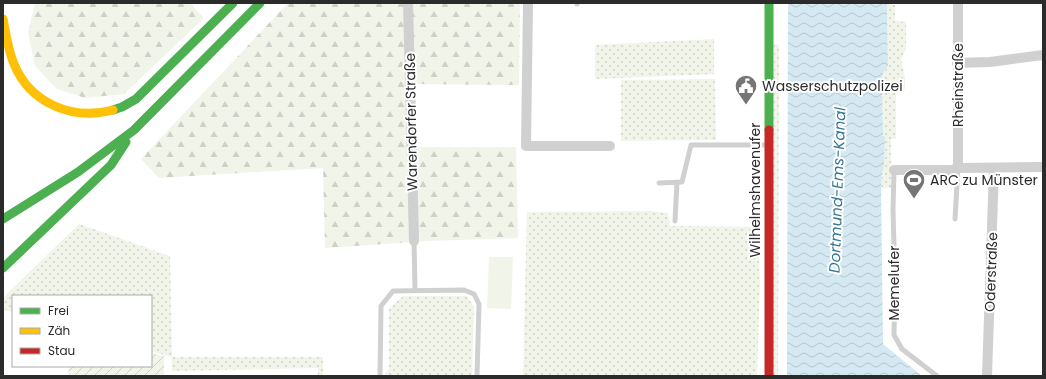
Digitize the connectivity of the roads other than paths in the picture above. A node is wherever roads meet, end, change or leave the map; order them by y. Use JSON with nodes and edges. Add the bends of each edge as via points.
{"nodes":[{"id":1,"x":218,"y":3,"type":"edge"},
{"id":2,"x":234,"y":3,"type":"edge"},
{"id":3,"x":260,"y":3,"type":"edge"},
{"id":4,"x":408,"y":3,"type":"edge"},
{"id":5,"x":528,"y":3,"type":"edge"},
{"id":6,"x":769,"y":3,"type":"edge"},
{"id":7,"x":958,"y":3,"type":"edge"},
{"id":8,"x":224,"y":12,"type":"junction"},
{"id":9,"x":248,"y":15,"type":"junction"},
{"id":10,"x":3,"y":19,"type":"edge"},
{"id":11,"x":1043,"y":55,"type":"edge"},
{"id":12,"x":958,"y":63,"type":"junction"},
{"id":13,"x":134,"y":130,"type":"junction"},
{"id":14,"x":769,"y":145,"type":"junction"},
{"id":15,"x":610,"y":146,"type":"dead end"},
{"id":16,"x":1043,"y":167,"type":"edge"},
{"id":17,"x":958,"y":168,"type":"junction"},
{"id":18,"x":994,"y":168,"type":"junction"},
{"id":19,"x":894,"y":170,"type":"joint"},
{"id":20,"x":677,"y":182,"type":"junction"},
{"id":21,"x":659,"y":183,"type":"dead end"},
{"id":22,"x":3,"y":219,"type":"edge"},
{"id":23,"x":955,"y":219,"type":"dead end"},
{"id":24,"x":675,"y":220,"type":"dead end"},
{"id":25,"x":414,"y":241,"type":"joint"},
{"id":26,"x":3,"y":268,"type":"edge"},
{"id":27,"x":415,"y":290,"type":"junction"},
{"id":28,"x":380,"y":376,"type":"edge"},
{"id":29,"x":477,"y":376,"type":"edge"},
{"id":30,"x":769,"y":376,"type":"edge"},
{"id":31,"x":937,"y":376,"type":"edge"},
{"id":32,"x":987,"y":376,"type":"edge"}],
"edges":[{"from":1,"to":8,"type":"main road"},
{"from":2,"to":8,"type":"main road"},
{"from":3,"to":9,"type":"main road"},
{"from":4,"to":25,"type":"street","name":"Warendorfer Straße"},
{"from":5,"to":15,"type":"street","via":[[526,146]]},
{"from":6,"to":14,"type":"main road","name":"Wilhelmshavenufer"},
{"from":7,"to":12,"type":"street","name":"Rheinstraße"},
{"from":8,"to":9,"type":"main road"},
{"from":8,"to":10,"type":"main road","via":[[136,98],[118,109],[87,114],[57,108],[40,99],[26,86],[16,71]]},
{"from":9,"to":13,"type":"main road"},
{"from":11,"to":12,"type":"street","via":[[990,62]]},
{"from":12,"to":17,"type":"street","name":"Rheinstraße"},
{"from":13,"to":22,"type":"main road","via":[[78,172]]},
{"from":13,"to":26,"type":"main road","via":[[111,165]]},
{"from":14,"to":20,"type":"lane","via":[[691,145],[682,182]]},
{"from":14,"to":30,"type":"main road","name":"Wilhelmshavenufer"},
{"from":16,"to":18,"type":"street"},
{"from":17,"to":18,"type":"street"},
{"from":17,"to":19,"type":"street"},
{"from":17,"to":23,"type":"lane"},
{"from":18,"to":32,"type":"street","name":"Oderstraße"},
{"from":19,"to":31,"type":"lane","name":"Memelufer","via":[[894,335],[902,349]]},
{"from":20,"to":21,"type":"lane"},
{"from":20,"to":24,"type":"lane"},
{"from":25,"to":27,"type":"lane"},
{"from":27,"to":28,"type":"lane","via":[[392,291],[380,306]]},
{"from":27,"to":29,"type":"lane","via":[[464,290],[474,294],[479,304]]}]}
